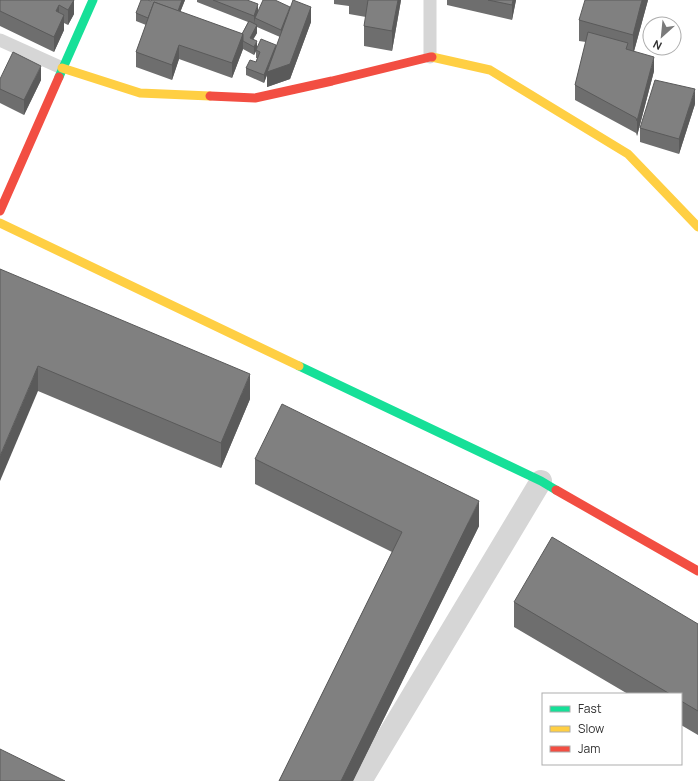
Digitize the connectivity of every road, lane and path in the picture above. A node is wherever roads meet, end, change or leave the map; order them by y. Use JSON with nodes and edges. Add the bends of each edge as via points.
{"nodes":[{"id":1,"x":93,"y":0,"type":"edge"},
{"id":2,"x":430,"y":0,"type":"edge"},
{"id":3,"x":0,"y":40,"type":"edge"},
{"id":4,"x":430,"y":57,"type":"junction"},
{"id":5,"x":62,"y":68,"type":"junction"},
{"id":6,"x":0,"y":211,"type":"edge"},
{"id":7,"x":0,"y":224,"type":"edge"},
{"id":8,"x":698,"y":227,"type":"edge"},
{"id":9,"x":541,"y":481,"type":"junction"},
{"id":10,"x":698,"y":571,"type":"edge"},
{"id":11,"x":361,"y":781,"type":"edge"}],
"edges":[{"from":1,"to":5,"type":"street"},
{"from":2,"to":4,"type":"lane"},
{"from":3,"to":5,"type":"lane"},
{"from":4,"to":5,"type":"street","via":[[254,98],[140,93]]},
{"from":4,"to":8,"type":"street","via":[[490,70],[628,154]]},
{"from":5,"to":6,"type":"street"},
{"from":7,"to":9,"type":"street"},
{"from":9,"to":10,"type":"street"},
{"from":9,"to":11,"type":"street"}]}
